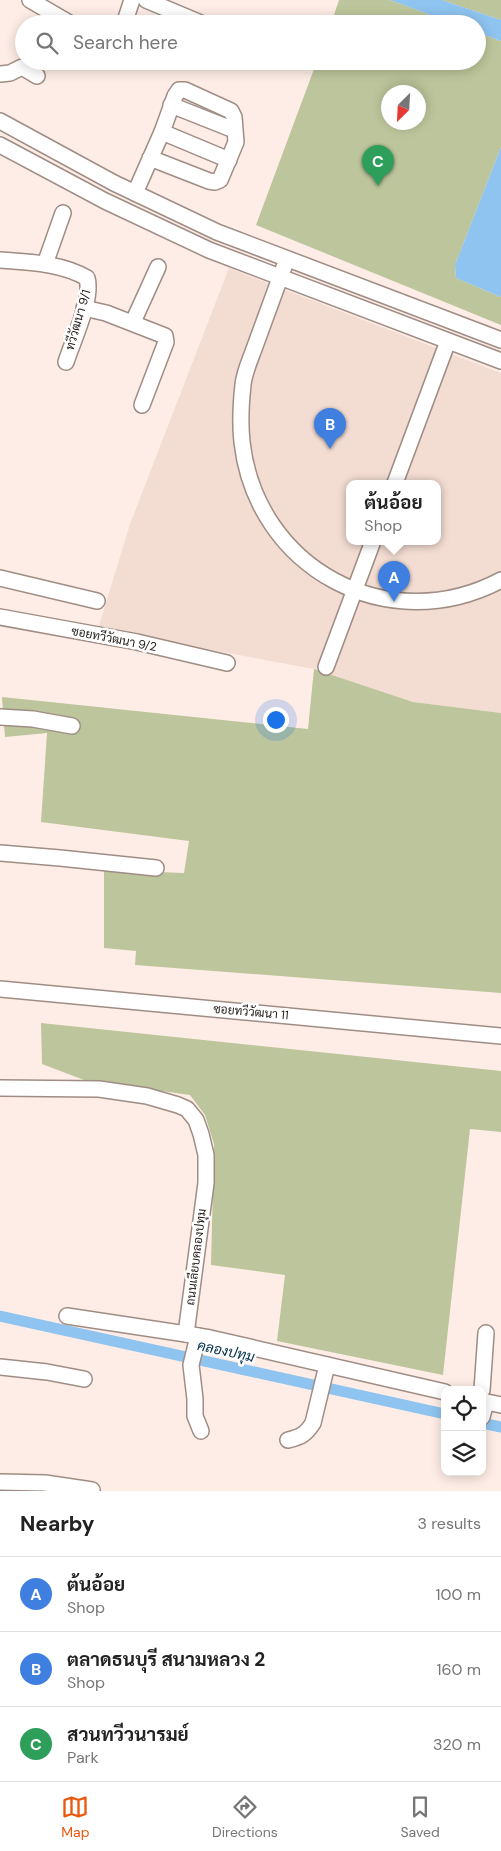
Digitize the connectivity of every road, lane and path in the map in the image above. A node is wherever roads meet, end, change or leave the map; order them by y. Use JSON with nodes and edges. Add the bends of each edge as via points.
{"nodes":[{"id":1,"x":30,"y":0,"type":"edge"},
{"id":2,"x":132,"y":0,"type":"edge"},
{"id":3,"x":146,"y":0,"type":"edge"},
{"id":4,"x":56,"y":15,"type":"edge"},
{"id":5,"x":127,"y":15,"type":"edge"},
{"id":6,"x":182,"y":15,"type":"edge"},
{"id":7,"x":16,"y":70,"type":"edge"},
{"id":8,"x":27,"y":70,"type":"edge"},
{"id":9,"x":0,"y":74,"type":"edge"},
{"id":10,"x":37,"y":76,"type":"dead end"},
{"id":11,"x":1,"y":125,"type":"edge"},
{"id":12,"x":162,"y":132,"type":"junction"},
{"id":13,"x":0,"y":145,"type":"edge"},
{"id":14,"x":150,"y":158,"type":"junction"},
{"id":15,"x":229,"y":160,"type":"junction"},
{"id":16,"x":135,"y":193,"type":"junction"},
{"id":17,"x":63,"y":213,"type":"dead end"},
{"id":18,"x":287,"y":258,"type":"junction"},
{"id":19,"x":0,"y":260,"type":"edge"},
{"id":20,"x":45,"y":264,"type":"junction"},
{"id":21,"x":158,"y":267,"type":"dead end"},
{"id":22,"x":280,"y":276,"type":"junction"},
{"id":23,"x":84,"y":308,"type":"junction"},
{"id":24,"x":133,"y":322,"type":"junction"},
{"id":25,"x":448,"y":340,"type":"junction"},
{"id":26,"x":501,"y":340,"type":"edge"},
{"id":27,"x":501,"y":361,"type":"edge"},
{"id":28,"x":66,"y":362,"type":"dead end"},
{"id":29,"x":142,"y":405,"type":"dead end"},
{"id":30,"x":396,"y":480,"type":"edge"},
{"id":31,"x":371,"y":545,"type":"edge"},
{"id":32,"x":0,"y":578,"type":"edge"},
{"id":33,"x":501,"y":580,"type":"edge"},
{"id":34,"x":354,"y":591,"type":"junction"},
{"id":35,"x":98,"y":601,"type":"dead end"},
{"id":36,"x":0,"y":617,"type":"edge"},
{"id":37,"x":227,"y":663,"type":"dead end"},
{"id":38,"x":326,"y":667,"type":"dead end"},
{"id":39,"x":0,"y":717,"type":"edge"},
{"id":40,"x":72,"y":726,"type":"dead end"},
{"id":41,"x":0,"y":853,"type":"edge"},
{"id":42,"x":156,"y":868,"type":"dead end"},
{"id":43,"x":0,"y":989,"type":"edge"},
{"id":44,"x":501,"y":1036,"type":"edge"},
{"id":45,"x":0,"y":1088,"type":"edge"},
{"id":46,"x":67,"y":1316,"type":"dead end"},
{"id":47,"x":486,"y":1333,"type":"dead end"},
{"id":48,"x":193,"y":1337,"type":"junction"},
{"id":49,"x":0,"y":1367,"type":"edge"},
{"id":50,"x":327,"y":1369,"type":"junction"},
{"id":51,"x":84,"y":1379,"type":"dead end"},
{"id":52,"x":484,"y":1386,"type":"edge"},
{"id":53,"x":441,"y":1391,"type":"edge"},
{"id":54,"x":486,"y":1404,"type":"edge"},
{"id":55,"x":501,"y":1405,"type":"edge"},
{"id":56,"x":201,"y":1431,"type":"dead end"},
{"id":57,"x":288,"y":1440,"type":"dead end"},
{"id":58,"x":0,"y":1482,"type":"edge"},
{"id":59,"x":92,"y":1490,"type":"dead end"}],
"edges":[{"from":1,"to":4,"type":"street"},
{"from":2,"to":5,"type":"street"},
{"from":3,"to":6,"type":"street"},
{"from":7,"to":9,"type":"street"},
{"from":8,"to":10,"type":"street"},
{"from":11,"to":16,"type":"street"},
{"from":12,"to":14,"type":"street"},
{"from":12,"to":15,"type":"street"},
{"from":12,"to":15,"type":"street","via":[[172,104],[234,130],[236,142]]},
{"from":13,"to":22,"type":"street","via":[[209,250]]},
{"from":14,"to":15,"type":"street","via":[[215,182],[220,180]]},
{"from":14,"to":16,"type":"street"},
{"from":16,"to":18,"type":"street","via":[[217,232]]},
{"from":17,"to":20,"type":"street"},
{"from":18,"to":22,"type":"street"},
{"from":18,"to":26,"type":"street"},
{"from":19,"to":20,"type":"street","name":"ทวีวัฒนา 9/1"},
{"from":20,"to":23,"type":"street","name":"ทวีวัฒนา 9/1","via":[[80,273],[87,278],[89,285]]},
{"from":21,"to":24,"type":"street"},
{"from":22,"to":25,"type":"street"},
{"from":22,"to":34,"type":"street","via":[[243,383],[242,440],[246,470],[263,512],[282,540],[328,579]]},
{"from":23,"to":24,"type":"street"},
{"from":23,"to":28,"type":"street","name":"ทวีวัฒนา 9/1"},
{"from":24,"to":29,"type":"street","via":[[159,332],[165,336],[166,342]]},
{"from":25,"to":27,"type":"street"},
{"from":25,"to":30,"type":"street"},
{"from":31,"to":34,"type":"street"},
{"from":32,"to":35,"type":"street"},
{"from":33,"to":34,"type":"street","via":[[482,590],[436,602],[394,601]]},
{"from":34,"to":38,"type":"street"},
{"from":36,"to":37,"type":"street","name":"ซอยทวีวัฒนา 9/2","via":[[137,642]]},
{"from":39,"to":40,"type":"street"},
{"from":41,"to":42,"type":"street"},
{"from":43,"to":44,"type":"street","name":"ซอยทวีวัฒนา 11"},
{"from":45,"to":48,"type":"street","name":"ถนนเลียบคลองปทุม","via":[[99,1089],[147,1096],[187,1109],[196,1120],[206,1155],[206,1183]]},
{"from":46,"to":48,"type":"street"},
{"from":47,"to":52,"type":"street"},
{"from":48,"to":50,"type":"street"},
{"from":48,"to":56,"type":"street","name":"ถนนเลียบคลองปทุม","via":[[195,1416]]},
{"from":49,"to":51,"type":"street"},
{"from":50,"to":53,"type":"street"},
{"from":50,"to":57,"type":"street","via":[[313,1423],[301,1437]]},
{"from":54,"to":55,"type":"street"},
{"from":58,"to":59,"type":"street","via":[[45,1483]]}]}
